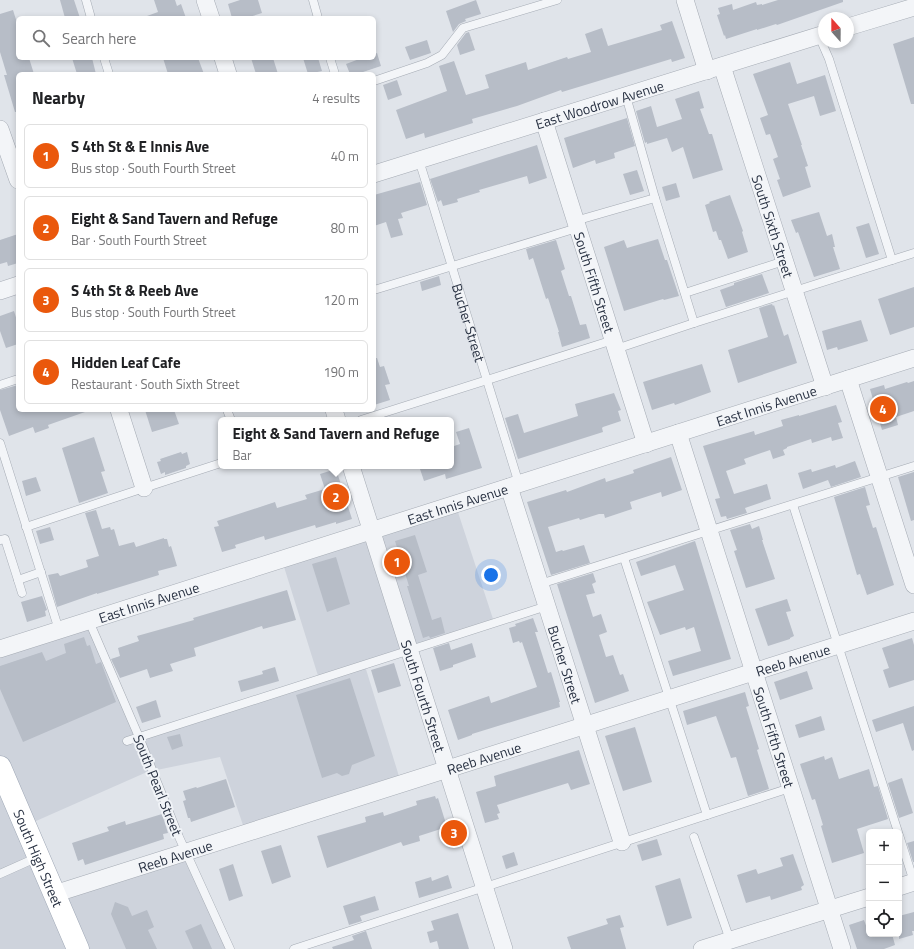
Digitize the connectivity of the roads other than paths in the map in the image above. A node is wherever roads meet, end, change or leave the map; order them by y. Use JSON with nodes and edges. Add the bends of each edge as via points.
{"nodes":[{"id":1,"x":86,"y":0,"type":"edge"},
{"id":2,"x":205,"y":0,"type":"edge"},
{"id":3,"x":312,"y":0,"type":"edge"},
{"id":4,"x":557,"y":0,"type":"edge"},
{"id":5,"x":686,"y":0,"type":"edge"},
{"id":6,"x":914,"y":7,"type":"edge"},
{"id":7,"x":90,"y":16,"type":"edge"},
{"id":8,"x":209,"y":16,"type":"edge"},
{"id":9,"x":317,"y":16,"type":"edge"},
{"id":10,"x":854,"y":25,"type":"edge"},
{"id":11,"x":818,"y":36,"type":"edge"},
{"id":12,"x":826,"y":48,"type":"edge"},
{"id":13,"x":104,"y":60,"type":"edge"},
{"id":14,"x":224,"y":60,"type":"edge"},
{"id":15,"x":331,"y":60,"type":"edge"},
{"id":16,"x":715,"y":68,"type":"junction"},
{"id":17,"x":108,"y":72,"type":"edge"},
{"id":18,"x":227,"y":72,"type":"edge"},
{"id":19,"x":334,"y":72,"type":"edge"},
{"id":20,"x":376,"y":80,"type":"edge"},
{"id":21,"x":626,"y":96,"type":"junction"},
{"id":22,"x":544,"y":121,"type":"junction"},
{"id":23,"x":0,"y":129,"type":"edge"},
{"id":24,"x":419,"y":160,"type":"junction"},
{"id":25,"x":16,"y":173,"type":"edge"},
{"id":26,"x":376,"y":173,"type":"edge"},
{"id":27,"x":655,"y":198,"type":"junction"},
{"id":28,"x":576,"y":224,"type":"junction"},
{"id":29,"x":914,"y":253,"type":"edge"},
{"id":30,"x":892,"y":260,"type":"junction"},
{"id":31,"x":784,"y":261,"type":"junction"},
{"id":32,"x":452,"y":266,"type":"junction"},
{"id":33,"x":16,"y":286,"type":"edge"},
{"id":34,"x":376,"y":289,"type":"edge"},
{"id":35,"x":0,"y":291,"type":"edge"},
{"id":36,"x":794,"y":292,"type":"junction"},
{"id":37,"x":684,"y":293,"type":"junction"},
{"id":38,"x":694,"y":322,"type":"junction"},
{"id":39,"x":614,"y":344,"type":"junction"},
{"id":40,"x":914,"y":358,"type":"edge"},
{"id":41,"x":848,"y":379,"type":"junction"},
{"id":42,"x":16,"y":380,"type":"edge"},
{"id":43,"x":487,"y":380,"type":"junction"},
{"id":44,"x":0,"y":385,"type":"edge"},
{"id":45,"x":824,"y":387,"type":"junction"},
{"id":46,"x":119,"y":412,"type":"edge"},
{"id":47,"x":370,"y":417,"type":"edge"},
{"id":48,"x":678,"y":433,"type":"junction"},
{"id":49,"x":0,"y":443,"type":"edge"},
{"id":50,"x":646,"y":444,"type":"junction"},
{"id":51,"x":218,"y":464,"type":"edge"},
{"id":52,"x":914,"y":466,"type":"edge"},
{"id":53,"x":352,"y":469,"type":"edge"},
{"id":54,"x":879,"y":476,"type":"junction"},
{"id":55,"x":514,"y":486,"type":"junction"},
{"id":56,"x":144,"y":488,"type":"junction"},
{"id":57,"x":793,"y":505,"type":"junction"},
{"id":58,"x":26,"y":527,"type":"junction"},
{"id":59,"x":371,"y":531,"type":"junction"},
{"id":60,"x":709,"y":531,"type":"junction"},
{"id":61,"x":0,"y":540,"type":"edge"},
{"id":62,"x":624,"y":558,"type":"junction"},
{"id":63,"x":41,"y":572,"type":"junction"},
{"id":64,"x":18,"y":580,"type":"junction"},
{"id":65,"x":540,"y":584,"type":"junction"},
{"id":66,"x":914,"y":585,"type":"edge"},
{"id":67,"x":22,"y":593,"type":"dead end"},
{"id":68,"x":547,"y":606,"type":"junction"},
{"id":69,"x":89,"y":621,"type":"junction"},
{"id":70,"x":914,"y":621,"type":"edge"},
{"id":71,"x":59,"y":630,"type":"junction"},
{"id":72,"x":839,"y":645,"type":"junction"},
{"id":73,"x":0,"y":649,"type":"edge"},
{"id":74,"x":410,"y":651,"type":"junction"},
{"id":75,"x":753,"y":672,"type":"junction"},
{"id":76,"x":669,"y":698,"type":"junction"},
{"id":77,"x":585,"y":725,"type":"junction"},
{"id":78,"x":139,"y":737,"type":"junction"},
{"id":79,"x":127,"y":741,"type":"dead end"},
{"id":80,"x":447,"y":769,"type":"junction"},
{"id":81,"x":2,"y":776,"type":"edge"},
{"id":82,"x":790,"y":788,"type":"junction"},
{"id":83,"x":707,"y":815,"type":"junction"},
{"id":84,"x":898,"y":829,"type":"edge"},
{"id":85,"x":694,"y":837,"type":"dead end"},
{"id":86,"x":622,"y":842,"type":"junction"},
{"id":87,"x":902,"y":843,"type":"edge"},
{"id":88,"x":186,"y":852,"type":"junction"},
{"id":89,"x":38,"y":857,"type":"junction"},
{"id":90,"x":0,"y":874,"type":"edge"},
{"id":91,"x":914,"y":882,"type":"edge"},
{"id":92,"x":902,"y":886,"type":"edge"},
{"id":93,"x":485,"y":888,"type":"junction"},
{"id":94,"x":54,"y":894,"type":"junction"},
{"id":95,"x":866,"y":898,"type":"edge"},
{"id":96,"x":829,"y":909,"type":"junction"},
{"id":97,"x":730,"y":940,"type":"junction"},
{"id":98,"x":78,"y":949,"type":"edge"},
{"id":99,"x":230,"y":949,"type":"edge"},
{"id":100,"x":294,"y":949,"type":"edge"},
{"id":101,"x":504,"y":949,"type":"edge"},
{"id":102,"x":702,"y":949,"type":"edge"},
{"id":103,"x":842,"y":949,"type":"edge"}],
"edges":[{"from":1,"to":7,"type":"lane"},
{"from":2,"to":8,"type":"street"},
{"from":3,"to":9,"type":"lane"},
{"from":4,"to":20,"type":"lane","via":[[463,28],[442,55],[427,63]]},
{"from":5,"to":16,"type":"street","name":"South Sixth Street"},
{"from":6,"to":10,"type":"street"},
{"from":11,"to":16,"type":"street","name":"East Woodrow Avenue"},
{"from":12,"to":30,"type":"lane"},
{"from":13,"to":17,"type":"lane"},
{"from":14,"to":18,"type":"street"},
{"from":15,"to":19,"type":"lane"},
{"from":16,"to":21,"type":"street","name":"East Woodrow Avenue"},
{"from":16,"to":31,"type":"street","name":"South Sixth Street"},
{"from":21,"to":22,"type":"street","name":"East Woodrow Avenue"},
{"from":21,"to":27,"type":"lane"},
{"from":22,"to":24,"type":"street","name":"East Woodrow Avenue"},
{"from":22,"to":28,"type":"street","name":"South Fifth Street"},
{"from":23,"to":25,"type":"street"},
{"from":24,"to":26,"type":"street","name":"East Woodrow Avenue"},
{"from":24,"to":32,"type":"lane","name":"Bucher Street"},
{"from":27,"to":28,"type":"lane"},
{"from":27,"to":37,"type":"lane"},
{"from":28,"to":32,"type":"lane"},
{"from":28,"to":39,"type":"street","name":"South Fifth Street"},
{"from":29,"to":30,"type":"lane"},
{"from":30,"to":36,"type":"lane"},
{"from":31,"to":36,"type":"street","name":"South Sixth Street"},
{"from":31,"to":37,"type":"lane"},
{"from":32,"to":34,"type":"lane"},
{"from":32,"to":43,"type":"lane","name":"Bucher Street"},
{"from":33,"to":35,"type":"street"},
{"from":36,"to":38,"type":"lane"},
{"from":36,"to":45,"type":"street","name":"South Sixth Street"},
{"from":37,"to":38,"type":"lane"},
{"from":38,"to":39,"type":"lane"},
{"from":39,"to":43,"type":"lane"},
{"from":39,"to":50,"type":"street","name":"South Fifth Street"},
{"from":40,"to":41,"type":"street","name":"East Innis Avenue"},
{"from":41,"to":45,"type":"street","name":"East Innis Avenue"},
{"from":41,"to":54,"type":"street"},
{"from":42,"to":44,"type":"lane"},
{"from":43,"to":47,"type":"lane"},
{"from":43,"to":55,"type":"lane","name":"Bucher Street"},
{"from":45,"to":48,"type":"street","name":"East Innis Avenue"},
{"from":46,"to":56,"type":"street"},
{"from":48,"to":50,"type":"street","name":"East Innis Avenue"},
{"from":48,"to":60,"type":"street","name":"South Fifth Street"},
{"from":49,"to":58,"type":"lane"},
{"from":50,"to":55,"type":"street","name":"East Innis Avenue"},
{"from":51,"to":56,"type":"lane"},
{"from":52,"to":54,"type":"lane"},
{"from":53,"to":59,"type":"street","name":"South Fourth Street"},
{"from":54,"to":57,"type":"lane"},
{"from":54,"to":66,"type":"street"},
{"from":55,"to":59,"type":"street","name":"East Innis Avenue"},
{"from":55,"to":65,"type":"street","name":"Bucher Street"},
{"from":56,"to":58,"type":"lane"},
{"from":57,"to":60,"type":"lane"},
{"from":57,"to":72,"type":"lane"},
{"from":58,"to":63,"type":"lane"},
{"from":59,"to":69,"type":"street","name":"East Innis Avenue"},
{"from":59,"to":74,"type":"street","name":"South Fourth Street"},
{"from":60,"to":62,"type":"lane"},
{"from":60,"to":75,"type":"street","name":"South Fifth Street"},
{"from":61,"to":64,"type":"lane","via":[[5,539]]},
{"from":62,"to":65,"type":"lane"},
{"from":62,"to":76,"type":"lane"},
{"from":63,"to":64,"type":"lane"},
{"from":63,"to":71,"type":"lane"},
{"from":64,"to":67,"type":"lane"},
{"from":65,"to":68,"type":"street","name":"Bucher Street"},
{"from":68,"to":74,"type":"lane"},
{"from":68,"to":77,"type":"street","name":"Bucher Street"},
{"from":69,"to":71,"type":"street","name":"East Innis Avenue"},
{"from":69,"to":78,"type":"lane","name":"South Pearl Street"},
{"from":70,"to":72,"type":"street","name":"Reeb Avenue"},
{"from":71,"to":73,"type":"street","name":"East Innis Avenue"},
{"from":72,"to":75,"type":"street","name":"Reeb Avenue"},
{"from":72,"to":84,"type":"lane"},
{"from":74,"to":78,"type":"lane"},
{"from":74,"to":80,"type":"street","name":"South Fourth Street"},
{"from":75,"to":76,"type":"street","name":"Reeb Avenue"},
{"from":75,"to":82,"type":"street","name":"South Fifth Street"},
{"from":76,"to":77,"type":"street","name":"Reeb Avenue"},
{"from":76,"to":83,"type":"lane"},
{"from":77,"to":80,"type":"street","name":"Reeb Avenue"},
{"from":77,"to":86,"type":"street","name":"Bucher Street"},
{"from":78,"to":79,"type":"lane"},
{"from":78,"to":88,"type":"lane","name":"South Pearl Street"},
{"from":80,"to":88,"type":"street","name":"Reeb Avenue"},
{"from":80,"to":93,"type":"street","name":"South Fourth Street"},
{"from":81,"to":89,"type":"main road","name":"South High Street"},
{"from":82,"to":83,"type":"lane"},
{"from":82,"to":96,"type":"street","name":"South Fifth Street"},
{"from":83,"to":86,"type":"lane"},
{"from":85,"to":97,"type":"lane"},
{"from":86,"to":93,"type":"lane"},
{"from":87,"to":91,"type":"lane"},
{"from":88,"to":94,"type":"street","name":"Reeb Avenue"},
{"from":88,"to":99,"type":"lane","name":"South Pearl Street"},
{"from":89,"to":90,"type":"lane"},
{"from":89,"to":94,"type":"main road","name":"South High Street"},
{"from":91,"to":92,"type":"street"},
{"from":93,"to":100,"type":"lane"},
{"from":93,"to":101,"type":"street","name":"South Fourth Street"},
{"from":94,"to":98,"type":"main road","name":"South High Street"},
{"from":95,"to":96,"type":"street"},
{"from":96,"to":97,"type":"street"},
{"from":96,"to":103,"type":"street","name":"South Fifth Street"},
{"from":97,"to":102,"type":"street"}]}
